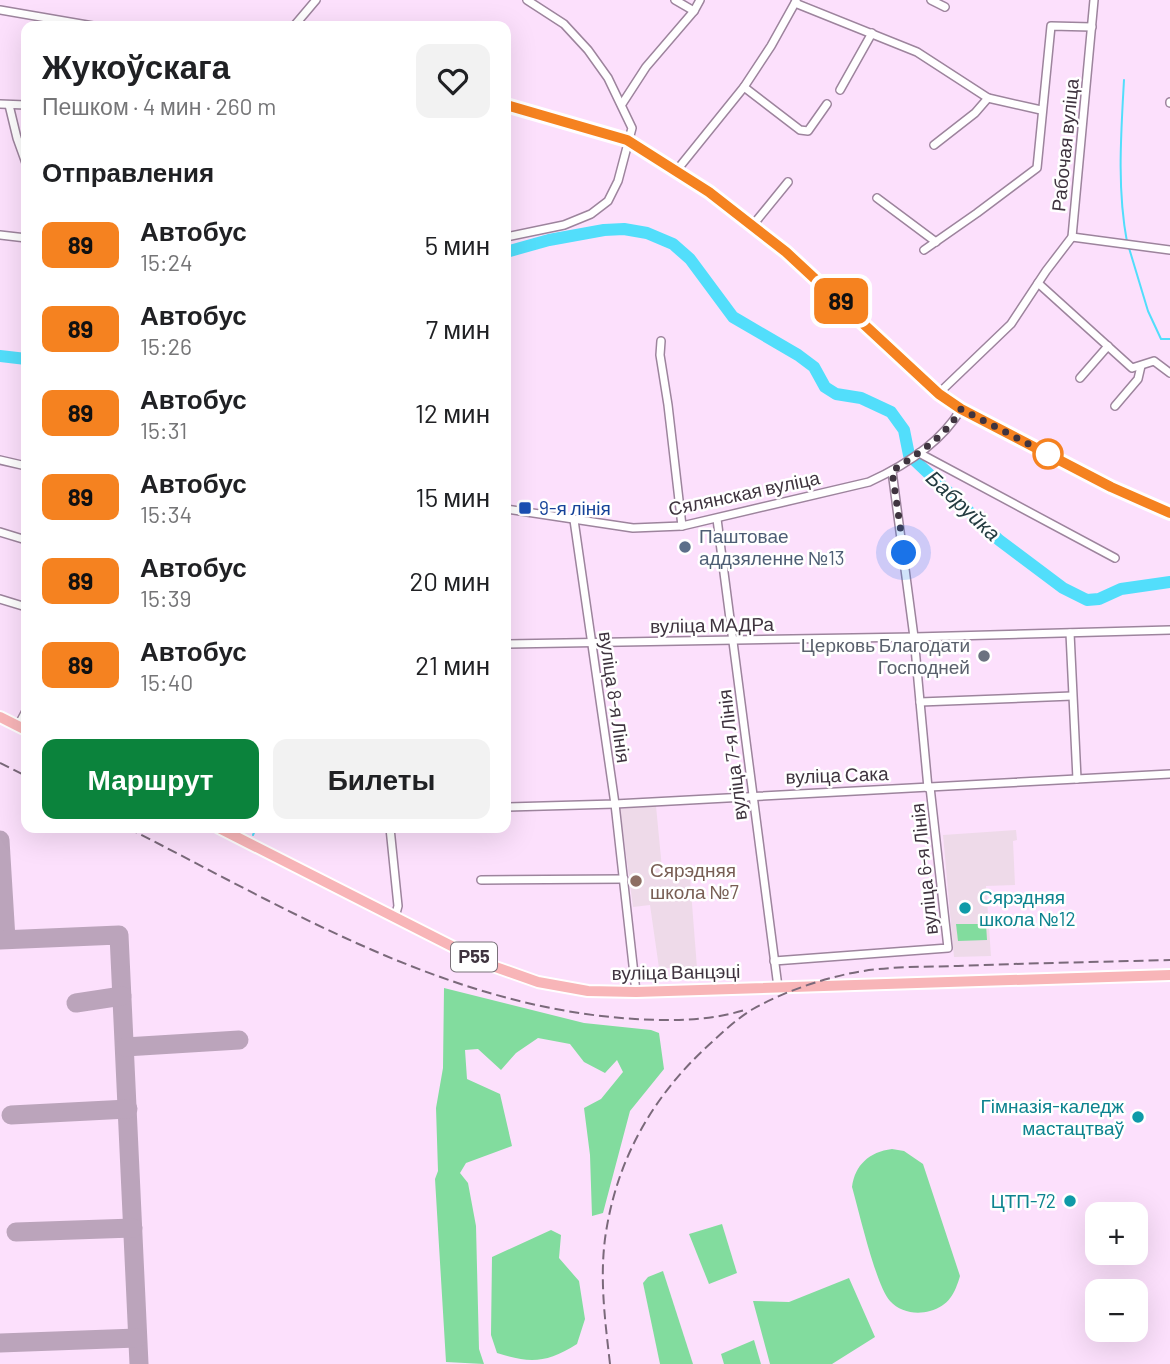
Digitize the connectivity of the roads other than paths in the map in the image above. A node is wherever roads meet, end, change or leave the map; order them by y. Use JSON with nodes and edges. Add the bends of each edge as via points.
{"nodes":[{"id":1,"x":316,"y":0,"type":"edge"},
{"id":2,"x":527,"y":0,"type":"edge"},
{"id":3,"x":675,"y":0,"type":"edge"},
{"id":4,"x":700,"y":0,"type":"edge"},
{"id":5,"x":931,"y":0,"type":"edge"},
{"id":6,"x":1094,"y":0,"type":"edge"},
{"id":7,"x":795,"y":2,"type":"edge"},
{"id":8,"x":945,"y":7,"type":"dead end"},
{"id":9,"x":0,"y":10,"type":"edge"},
{"id":10,"x":694,"y":10,"type":"junction"},
{"id":11,"x":64,"y":21,"type":"edge"},
{"id":12,"x":298,"y":21,"type":"edge"},
{"id":13,"x":1092,"y":27,"type":"junction"},
{"id":14,"x":872,"y":33,"type":"junction"},
{"id":15,"x":744,"y":87,"type":"junction"},
{"id":16,"x":840,"y":90,"type":"dead end"},
{"id":17,"x":988,"y":98,"type":"junction"},
{"id":18,"x":2,"y":104,"type":"edge"},
{"id":19,"x":622,"y":104,"type":"junction"},
{"id":20,"x":827,"y":104,"type":"dead end"},
{"id":21,"x":21,"y":105,"type":"edge"},
{"id":22,"x":511,"y":106,"type":"edge"},
{"id":23,"x":1041,"y":110,"type":"junction"},
{"id":24,"x":627,"y":140,"type":"junction"},
{"id":25,"x":934,"y":145,"type":"dead end"},
{"id":26,"x":21,"y":149,"type":"edge"},
{"id":27,"x":677,"y":170,"type":"junction"},
{"id":28,"x":788,"y":182,"type":"dead end"},
{"id":29,"x":877,"y":198,"type":"dead end"},
{"id":30,"x":752,"y":225,"type":"junction"},
{"id":31,"x":0,"y":235,"type":"edge"},
{"id":32,"x":511,"y":236,"type":"edge"},
{"id":33,"x":21,"y":237,"type":"edge"},
{"id":34,"x":1072,"y":237,"type":"junction"},
{"id":35,"x":936,"y":242,"type":"junction"},
{"id":36,"x":923,"y":250,"type":"dead end"},
{"id":37,"x":1170,"y":250,"type":"edge"},
{"id":38,"x":1038,"y":283,"type":"junction"},
{"id":39,"x":661,"y":341,"type":"dead end"},
{"id":40,"x":1108,"y":346,"type":"junction"},
{"id":41,"x":1141,"y":366,"type":"junction"},
{"id":42,"x":1170,"y":373,"type":"edge"},
{"id":43,"x":1080,"y":378,"type":"dead end"},
{"id":44,"x":939,"y":394,"type":"junction"},
{"id":45,"x":1115,"y":405,"type":"dead end"},
{"id":46,"x":961,"y":409,"type":"junction"},
{"id":47,"x":919,"y":453,"type":"junction"},
{"id":48,"x":0,"y":460,"type":"edge"},
{"id":49,"x":21,"y":465,"type":"edge"},
{"id":50,"x":892,"y":471,"type":"junction"},
{"id":51,"x":511,"y":510,"type":"edge"},
{"id":52,"x":1170,"y":513,"type":"edge"},
{"id":53,"x":716,"y":519,"type":"junction"},
{"id":54,"x":574,"y":520,"type":"junction"},
{"id":55,"x":682,"y":526,"type":"junction"},
{"id":56,"x":0,"y":532,"type":"edge"},
{"id":57,"x":21,"y":539,"type":"edge"},
{"id":58,"x":1115,"y":558,"type":"dead end"},
{"id":59,"x":0,"y":599,"type":"edge"},
{"id":60,"x":21,"y":605,"type":"edge"},
{"id":61,"x":1170,"y":630,"type":"edge"},
{"id":62,"x":1069,"y":633,"type":"junction"},
{"id":63,"x":914,"y":637,"type":"junction"},
{"id":64,"x":734,"y":640,"type":"junction"},
{"id":65,"x":591,"y":642,"type":"junction"},
{"id":66,"x":511,"y":644,"type":"edge"},
{"id":67,"x":1072,"y":696,"type":"junction"},
{"id":68,"x":920,"y":702,"type":"junction"},
{"id":69,"x":0,"y":717,"type":"edge"},
{"id":70,"x":21,"y":728,"type":"edge"},
{"id":71,"x":1170,"y":774,"type":"edge"},
{"id":72,"x":1077,"y":779,"type":"junction"},
{"id":73,"x":929,"y":788,"type":"junction"},
{"id":74,"x":752,"y":794,"type":"junction"},
{"id":75,"x":615,"y":804,"type":"junction"},
{"id":76,"x":511,"y":807,"type":"edge"},
{"id":77,"x":229,"y":833,"type":"edge"},
{"id":78,"x":391,"y":833,"type":"edge"},
{"id":79,"x":624,"y":879,"type":"junction"},
{"id":80,"x":481,"y":880,"type":"dead end"},
{"id":81,"x":395,"y":917,"type":"junction"},
{"id":82,"x":774,"y":961,"type":"junction"},
{"id":83,"x":1170,"y":975,"type":"edge"},
{"id":84,"x":778,"y":987,"type":"junction"},
{"id":85,"x":636,"y":992,"type":"junction"}],
"edges":[{"from":1,"to":12,"type":"street"},
{"from":2,"to":19,"type":"street","via":[[564,24],[588,50]]},
{"from":3,"to":10,"type":"street"},
{"from":4,"to":10,"type":"street"},
{"from":5,"to":8,"type":"street"},
{"from":6,"to":13,"type":"street","name":"Рабочая вуліца"},
{"from":7,"to":14,"type":"street"},
{"from":7,"to":15,"type":"street"},
{"from":9,"to":11,"type":"street"},
{"from":10,"to":19,"type":"street"},
{"from":13,"to":23,"type":"street","via":[[1051,26]]},
{"from":13,"to":34,"type":"street","name":"Рабочая вуліца"},
{"from":14,"to":16,"type":"street"},
{"from":14,"to":17,"type":"street","via":[[917,52]]},
{"from":15,"to":20,"type":"street","via":[[800,130],[808,131]]},
{"from":15,"to":27,"type":"street"},
{"from":17,"to":23,"type":"street"},
{"from":17,"to":25,"type":"street"},
{"from":18,"to":21,"type":"street"},
{"from":18,"to":26,"type":"street"},
{"from":19,"to":24,"type":"street","via":[[632,128]]},
{"from":22,"to":24,"type":"street"},
{"from":23,"to":35,"type":"street","via":[[1037,168]]},
{"from":24,"to":27,"type":"street"},
{"from":24,"to":32,"type":"street","via":[[618,181],[608,201],[564,225]]},
{"from":27,"to":30,"type":"street"},
{"from":28,"to":30,"type":"street"},
{"from":29,"to":35,"type":"street"},
{"from":30,"to":44,"type":"street"},
{"from":31,"to":33,"type":"street"},
{"from":34,"to":37,"type":"street"},
{"from":34,"to":38,"type":"street","name":"Рабочая вуліца"},
{"from":35,"to":36,"type":"street"},
{"from":38,"to":40,"type":"street"},
{"from":38,"to":44,"type":"street","name":"Рабочая вуліца","via":[[1011,324]]},
{"from":39,"to":55,"type":"street"},
{"from":40,"to":41,"type":"street","via":[[1132,368]]},
{"from":40,"to":43,"type":"street"},
{"from":41,"to":42,"type":"street","via":[[1154,361]]},
{"from":41,"to":45,"type":"street","via":[[1138,379]]},
{"from":44,"to":46,"type":"street"},
{"from":46,"to":47,"type":"street","name":"Сялянская вуліца","via":[[951,426]]},
{"from":46,"to":52,"type":"street"},
{"from":47,"to":50,"type":"street","name":"Сялянская вуліца"},
{"from":47,"to":58,"type":"street"},
{"from":48,"to":49,"type":"street"},
{"from":50,"to":53,"type":"street","name":"Сялянская вуліца","via":[[869,482]]},
{"from":50,"to":63,"type":"street","name":"вуліца 6-я Лінія"},
{"from":51,"to":54,"type":"street","name":"Сялянская вуліца"},
{"from":53,"to":55,"type":"street","name":"Сялянская вуліца"},
{"from":53,"to":64,"type":"street","name":"вуліца 7-я Лінія"},
{"from":54,"to":55,"type":"street","name":"Сялянская вуліца","via":[[633,528]]},
{"from":54,"to":65,"type":"street","name":"вуліца 8-я Лінія"},
{"from":56,"to":57,"type":"street"},
{"from":59,"to":60,"type":"street"},
{"from":61,"to":62,"type":"street","name":"вуліца МАДРа"},
{"from":62,"to":63,"type":"street","name":"вуліца МАДРа"},
{"from":62,"to":67,"type":"street"},
{"from":63,"to":64,"type":"street","name":"вуліца МАДРа"},
{"from":63,"to":68,"type":"street","name":"вуліца 6-я Лінія"},
{"from":64,"to":65,"type":"street","name":"вуліца МАДРа"},
{"from":64,"to":74,"type":"street","name":"вуліца 7-я Лінія"},
{"from":65,"to":66,"type":"street","name":"вуліца МАДРа"},
{"from":65,"to":75,"type":"street","name":"вуліца 8-я Лінія"},
{"from":67,"to":68,"type":"street"},
{"from":67,"to":72,"type":"street"},
{"from":68,"to":73,"type":"street","name":"вуліца 6-я Лінія"},
{"from":69,"to":70,"type":"main road"},
{"from":71,"to":72,"type":"street","name":"вуліца Сака"},
{"from":72,"to":73,"type":"street","name":"вуліца Сака"},
{"from":73,"to":74,"type":"street","name":"вуліца Сака"},
{"from":73,"to":82,"type":"street","name":"вуліца 6-я Лінія","via":[[948,948]]},
{"from":74,"to":75,"type":"street","name":"вуліца Сака"},
{"from":74,"to":82,"type":"street","name":"вуліца 7-я Лінія"},
{"from":75,"to":76,"type":"street","name":"вуліца Сака"},
{"from":75,"to":79,"type":"street","name":"вуліца 8-я Лінія"},
{"from":77,"to":81,"type":"main road","name":"вуліца Ванцэці","number":"Р55"},
{"from":78,"to":81,"type":"street","via":[[398,906]]},
{"from":79,"to":80,"type":"street"},
{"from":79,"to":85,"type":"street","name":"вуліца 8-я Лінія"},
{"from":81,"to":85,"type":"main road","name":"вуліца Ванцэці","number":"Р55","via":[[487,964],[538,982],[588,991]]},
{"from":82,"to":84,"type":"street","name":"вуліца 7-я Лінія"},
{"from":83,"to":84,"type":"main road","name":"вуліца Ванцэці","number":"Р55"},
{"from":84,"to":85,"type":"main road","name":"вуліца Ванцэці","number":"Р55"}]}
